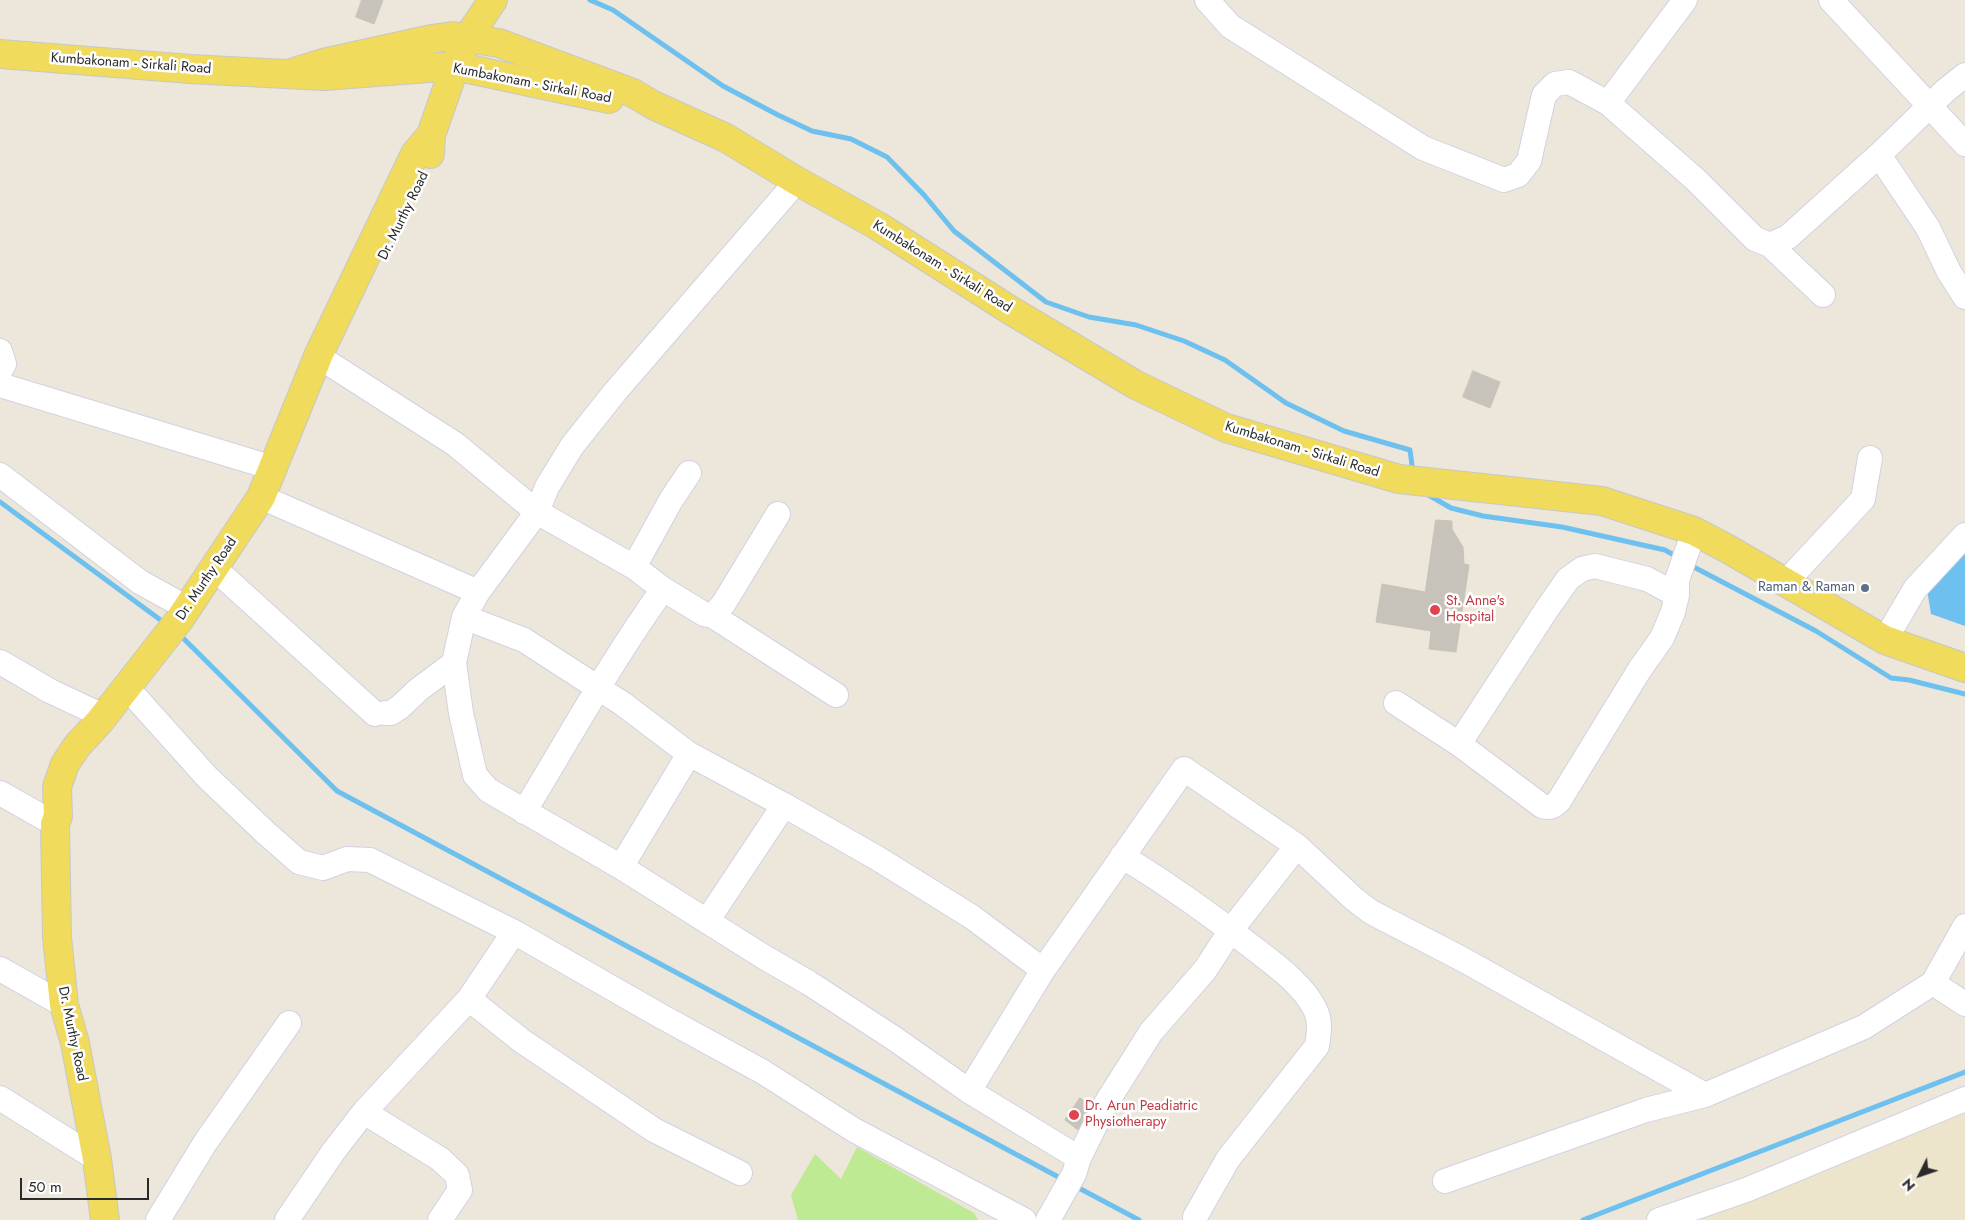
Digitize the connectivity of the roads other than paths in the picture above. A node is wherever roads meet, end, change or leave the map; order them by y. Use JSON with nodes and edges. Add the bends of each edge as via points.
{"nodes":[{"id":1,"x":493,"y":0,"type":"edge"},
{"id":2,"x":1207,"y":0,"type":"edge"},
{"id":3,"x":1685,"y":0,"type":"edge"},
{"id":4,"x":1832,"y":0,"type":"edge"},
{"id":5,"x":468,"y":37,"type":"junction"},
{"id":6,"x":0,"y":54,"type":"edge"},
{"id":7,"x":456,"y":66,"type":"junction"},
{"id":8,"x":291,"y":74,"type":"junction"},
{"id":9,"x":1965,"y":75,"type":"edge"},
{"id":10,"x":1608,"y":103,"type":"junction"},
{"id":11,"x":653,"y":105,"type":"junction"},
{"id":12,"x":1930,"y":106,"type":"junction"},
{"id":13,"x":431,"y":135,"type":"junction"},
{"id":14,"x":1965,"y":144,"type":"edge"},
{"id":15,"x":1879,"y":155,"type":"junction"},
{"id":16,"x":797,"y":181,"type":"junction"},
{"id":17,"x":1770,"y":245,"type":"junction"},
{"id":18,"x":1823,"y":295,"type":"dead end"},
{"id":19,"x":1965,"y":297,"type":"edge"},
{"id":20,"x":0,"y":351,"type":"edge"},
{"id":21,"x":327,"y":362,"type":"junction"},
{"id":22,"x":0,"y":371,"type":"edge"},
{"id":23,"x":0,"y":385,"type":"edge"},
{"id":24,"x":291,"y":422,"type":"junction"},
{"id":25,"x":1870,"y":458,"type":"dead end"},
{"id":26,"x":273,"y":468,"type":"junction"},
{"id":27,"x":689,"y":473,"type":"dead end"},
{"id":28,"x":0,"y":474,"type":"edge"},
{"id":29,"x":261,"y":497,"type":"junction"},
{"id":30,"x":537,"y":512,"type":"junction"},
{"id":31,"x":778,"y":514,"type":"dead end"},
{"id":32,"x":1965,"y":535,"type":"edge"},
{"id":33,"x":1690,"y":544,"type":"junction"},
{"id":34,"x":634,"y":567,"type":"junction"},
{"id":35,"x":214,"y":568,"type":"junction"},
{"id":36,"x":1785,"y":582,"type":"junction"},
{"id":37,"x":1677,"y":587,"type":"junction"},
{"id":38,"x":664,"y":590,"type":"junction"},
{"id":39,"x":478,"y":592,"type":"junction"},
{"id":40,"x":184,"y":614,"type":"junction"},
{"id":41,"x":713,"y":616,"type":"junction"},
{"id":42,"x":464,"y":618,"type":"junction"},
{"id":43,"x":1885,"y":640,"type":"junction"},
{"id":44,"x":0,"y":662,"type":"edge"},
{"id":45,"x":454,"y":663,"type":"junction"},
{"id":46,"x":1965,"y":668,"type":"edge"},
{"id":47,"x":126,"y":689,"type":"junction"},
{"id":48,"x":598,"y":689,"type":"junction"},
{"id":49,"x":836,"y":696,"type":"dead end"},
{"id":50,"x":1396,"y":702,"type":"dead end"},
{"id":51,"x":101,"y":719,"type":"junction"},
{"id":52,"x":1459,"y":744,"type":"junction"},
{"id":53,"x":690,"y":754,"type":"junction"},
{"id":54,"x":0,"y":793,"type":"edge"},
{"id":55,"x":784,"y":804,"type":"junction"},
{"id":56,"x":524,"y":812,"type":"junction"},
{"id":57,"x":57,"y":820,"type":"junction"},
{"id":58,"x":1297,"y":846,"type":"junction"},
{"id":59,"x":1122,"y":856,"type":"junction"},
{"id":60,"x":621,"y":867,"type":"junction"},
{"id":61,"x":707,"y":921,"type":"junction"},
{"id":62,"x":1965,"y":926,"type":"edge"},
{"id":63,"x":1231,"y":930,"type":"junction"},
{"id":64,"x":514,"y":932,"type":"junction"},
{"id":65,"x":0,"y":969,"type":"edge"},
{"id":66,"x":1043,"y":970,"type":"junction"},
{"id":67,"x":1934,"y":983,"type":"junction"},
{"id":68,"x":469,"y":999,"type":"junction"},
{"id":69,"x":1965,"y":1004,"type":"edge"},
{"id":70,"x":64,"y":1005,"type":"junction"},
{"id":71,"x":289,"y":1023,"type":"dead end"},
{"id":72,"x":969,"y":1091,"type":"junction"},
{"id":73,"x":1705,"y":1095,"type":"junction"},
{"id":74,"x":0,"y":1098,"type":"edge"},
{"id":75,"x":1965,"y":1098,"type":"edge"},
{"id":76,"x":364,"y":1112,"type":"junction"},
{"id":77,"x":97,"y":1159,"type":"junction"},
{"id":78,"x":1077,"y":1166,"type":"junction"},
{"id":79,"x":740,"y":1173,"type":"dead end"},
{"id":80,"x":1445,"y":1181,"type":"dead end"},
{"id":81,"x":1194,"y":1217,"type":"dead end"},
{"id":82,"x":106,"y":1220,"type":"edge"},
{"id":83,"x":158,"y":1220,"type":"edge"},
{"id":84,"x":288,"y":1220,"type":"edge"},
{"id":85,"x":440,"y":1220,"type":"edge"},
{"id":86,"x":1024,"y":1220,"type":"edge"},
{"id":87,"x":1048,"y":1220,"type":"edge"},
{"id":88,"x":1659,"y":1220,"type":"edge"}],
"edges":[{"from":1,"to":5,"type":"main road","name":"Dr. Murthy Road"},
{"from":2,"to":10,"type":"street","via":[[1230,26],[1423,148],[1504,180],[1518,174],[1529,161],[1544,95],[1555,84],[1569,82]]},
{"from":3,"to":10,"type":"street"},
{"from":4,"to":12,"type":"street"},
{"from":5,"to":7,"type":"main road","name":"Dr. Murthy Road"},
{"from":5,"to":8,"type":"main road","name":"Kumbakonam - Sirkali Road","via":[[432,38],[323,63]]},
{"from":5,"to":11,"type":"main road","name":"Kumbakonam - Sirkali Road","via":[[499,43],[633,93]]},
{"from":6,"to":8,"type":"main road","name":"Kumbakonam - Sirkali Road"},
{"from":7,"to":8,"type":"main road","name":"Kumbakonam - Sirkali Road","via":[[324,76]]},
{"from":7,"to":11,"type":"main road","name":"Kumbakonam - Sirkali Road","via":[[630,104]]},
{"from":7,"to":13,"type":"main road","name":"Dr. Murthy Road"},
{"from":9,"to":12,"type":"street"},
{"from":10,"to":17,"type":"street","via":[[1696,180],[1755,239]]},
{"from":11,"to":16,"type":"main road","name":"Kumbakonam - Sirkali Road","via":[[726,138]]},
{"from":12,"to":14,"type":"street"},
{"from":12,"to":15,"type":"street"},
{"from":13,"to":21,"type":"main road","name":"Dr. Murthy Road","via":[[430,165],[354,318]]},
{"from":13,"to":24,"type":"main road","name":"Dr. Murthy Road","via":[[415,154],[319,354]]},
{"from":15,"to":17,"type":"street","via":[[1788,236]]},
{"from":15,"to":19,"type":"street","via":[[1928,228]]},
{"from":16,"to":30,"type":"street","via":[[578,438],[547,487]]},
{"from":16,"to":33,"type":"main road","name":"Kumbakonam - Sirkali Road","via":[[878,226],[1136,386],[1226,428],[1411,480],[1602,501]]},
{"from":17,"to":18,"type":"street"},
{"from":20,"to":22,"type":"street","via":[[4,364]]},
{"from":21,"to":24,"type":"main road","name":"Dr. Murthy Road"},
{"from":21,"to":30,"type":"street","via":[[455,444]]},
{"from":23,"to":26,"type":"street"},
{"from":24,"to":26,"type":"main road","name":"Dr. Murthy Road"},
{"from":25,"to":36,"type":"street","via":[[1862,499]]},
{"from":26,"to":29,"type":"main road","name":"Dr. Murthy Road"},
{"from":27,"to":34,"type":"street"},
{"from":28,"to":40,"type":"street"},
{"from":29,"to":35,"type":"main road","name":"Dr. Murthy Road"},
{"from":29,"to":39,"type":"street"},
{"from":30,"to":34,"type":"street"},
{"from":30,"to":39,"type":"street"},
{"from":31,"to":41,"type":"street"},
{"from":32,"to":43,"type":"street","via":[[1914,589]]},
{"from":33,"to":36,"type":"main road","name":"Kumbakonam - Sirkali Road"},
{"from":33,"to":37,"type":"street"},
{"from":34,"to":38,"type":"street"},
{"from":35,"to":40,"type":"main road","name":"Dr. Murthy Road"},
{"from":35,"to":45,"type":"street","via":[[380,713],[391,713],[400,707]]},
{"from":36,"to":43,"type":"main road","name":"Kumbakonam - Sirkali Road"},
{"from":37,"to":52,"type":"street","via":[[1595,566],[1582,569],[1568,579]]},
{"from":37,"to":52,"type":"street","via":[[1669,624],[1662,638],[1554,806],[1542,806]]},
{"from":38,"to":41,"type":"street"},
{"from":38,"to":48,"type":"street"},
{"from":39,"to":42,"type":"street"},
{"from":40,"to":47,"type":"main road","name":"Dr. Murthy Road"},
{"from":41,"to":49,"type":"street"},
{"from":42,"to":45,"type":"street"},
{"from":42,"to":48,"type":"street","via":[[524,640]]},
{"from":43,"to":46,"type":"main road","name":"Kumbakonam - Sirkali Road"},
{"from":44,"to":51,"type":"street"},
{"from":45,"to":56,"type":"street","via":[[475,775],[488,790]]},
{"from":47,"to":51,"type":"main road","name":"Dr. Murthy Road"},
{"from":47,"to":64,"type":"street","via":[[207,777],[299,862],[323,868],[347,859],[370,860]]},
{"from":48,"to":53,"type":"street"},
{"from":48,"to":56,"type":"street"},
{"from":50,"to":52,"type":"street"},
{"from":51,"to":57,"type":"main road","name":"Dr. Murthy Road","via":[[83,768]]},
{"from":53,"to":55,"type":"street"},
{"from":53,"to":60,"type":"street"},
{"from":54,"to":57,"type":"street"},
{"from":55,"to":61,"type":"street"},
{"from":55,"to":66,"type":"street","via":[[972,917]]},
{"from":56,"to":60,"type":"street"},
{"from":57,"to":70,"type":"main road","name":"Dr. Murthy Road","via":[[57,937]]},
{"from":58,"to":59,"type":"street","via":[[1184,769]]},
{"from":58,"to":63,"type":"street"},
{"from":58,"to":73,"type":"street","via":[[1371,912],[1462,959]]},
{"from":59,"to":63,"type":"street"},
{"from":59,"to":66,"type":"street"},
{"from":60,"to":61,"type":"street"},
{"from":61,"to":72,"type":"street","via":[[809,983]]},
{"from":62,"to":67,"type":"street"},
{"from":63,"to":78,"type":"street","via":[[1205,970],[1151,1032],[1105,1105]]},
{"from":63,"to":81,"type":"street","via":[[1278,966],[1305,995],[1316,1010],[1320,1028],[1317,1046],[1228,1159]]},
{"from":64,"to":68,"type":"street"},
{"from":64,"to":86,"type":"street","via":[[763,1072],[854,1130]]},
{"from":65,"to":70,"type":"street"},
{"from":66,"to":72,"type":"street"},
{"from":67,"to":69,"type":"street"},
{"from":67,"to":73,"type":"street","via":[[1864,1027]]},
{"from":68,"to":76,"type":"street"},
{"from":68,"to":79,"type":"street","via":[[522,1041],[654,1130]]},
{"from":70,"to":77,"type":"main road","name":"Dr. Murthy Road","via":[[75,1043]]},
{"from":71,"to":83,"type":"street","via":[[205,1143]]},
{"from":72,"to":78,"type":"street"},
{"from":73,"to":80,"type":"street","via":[[1646,1110]]},
{"from":74,"to":77,"type":"street"},
{"from":75,"to":88,"type":"street","via":[[1746,1190]]},
{"from":76,"to":84,"type":"street"},
{"from":76,"to":85,"type":"street","via":[[440,1159],[457,1175],[460,1190]]},
{"from":77,"to":82,"type":"main road","name":"Dr. Murthy Road"},
{"from":78,"to":87,"type":"street"}]}
